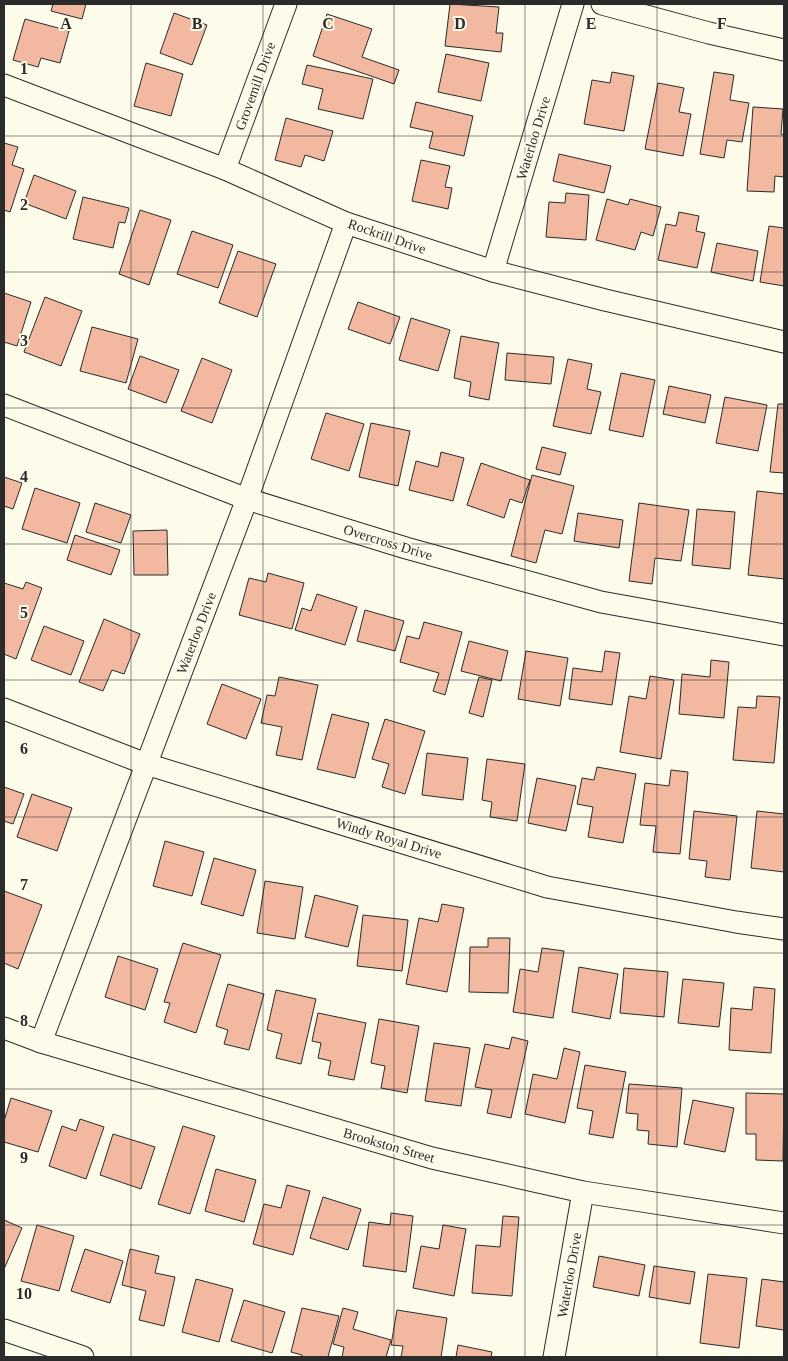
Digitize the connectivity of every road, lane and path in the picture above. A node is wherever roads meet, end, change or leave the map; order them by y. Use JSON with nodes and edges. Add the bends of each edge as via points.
{"nodes":[{"id":1,"x":286,"y":4,"type":"edge"},
{"id":2,"x":573,"y":4,"type":"edge"},
{"id":3,"x":602,"y":4,"type":"edge"},
{"id":4,"x":784,"y":50,"type":"edge"},
{"id":5,"x":4,"y":84,"type":"edge"},
{"id":6,"x":225,"y":169,"type":"junction"},
{"id":7,"x":346,"y":223,"type":"junction"},
{"id":8,"x":492,"y":271,"type":"junction"},
{"id":9,"x":784,"y":342,"type":"edge"},
{"id":10,"x":4,"y":405,"type":"edge"},
{"id":11,"x":246,"y":499,"type":"junction"},
{"id":12,"x":784,"y":635,"type":"edge"},
{"id":13,"x":4,"y":709,"type":"edge"},
{"id":14,"x":146,"y":764,"type":"junction"},
{"id":15,"x":784,"y":928,"type":"edge"},
{"id":16,"x":4,"y":1028,"type":"edge"},
{"id":17,"x":41,"y":1042,"type":"junction"},
{"id":18,"x":583,"y":1192,"type":"junction"},
{"id":19,"x":784,"y":1223,"type":"edge"},
{"id":20,"x":4,"y":1330,"type":"edge"},
{"id":21,"x":83,"y":1357,"type":"edge"},
{"id":22,"x":554,"y":1357,"type":"edge"}],
"edges":[{"from":1,"to":6,"type":"street","name":"Grovemill Drive"},
{"from":2,"to":8,"type":"street","name":"Waterloo Drive"},
{"from":3,"to":4,"type":"street"},
{"from":5,"to":6,"type":"street","name":"Rockrill Drive"},
{"from":6,"to":7,"type":"street","name":"Rockrill Drive"},
{"from":7,"to":8,"type":"street","name":"Rockrill Drive"},
{"from":7,"to":11,"type":"street","name":"Waterloo Drive"},
{"from":8,"to":9,"type":"street","name":"Rockrill Drive"},
{"from":10,"to":11,"type":"street","name":"Overcross Drive"},
{"from":11,"to":12,"type":"street","name":"Overcross Drive","via":[[601,602]]},
{"from":11,"to":14,"type":"street","name":"Waterloo Drive"},
{"from":13,"to":14,"type":"street","name":"Windy Royal Drive"},
{"from":14,"to":15,"type":"street","name":"Windy Royal Drive","via":[[547,887]]},
{"from":14,"to":17,"type":"street","name":"Waterloo Drive"},
{"from":16,"to":17,"type":"street","name":"Brookston Street"},
{"from":17,"to":18,"type":"street","name":"Brookston Street","via":[[432,1158]]},
{"from":18,"to":19,"type":"street","name":"Brookston Street"},
{"from":18,"to":22,"type":"street","name":"Waterloo Drive"},
{"from":20,"to":21,"type":"street"}]}
